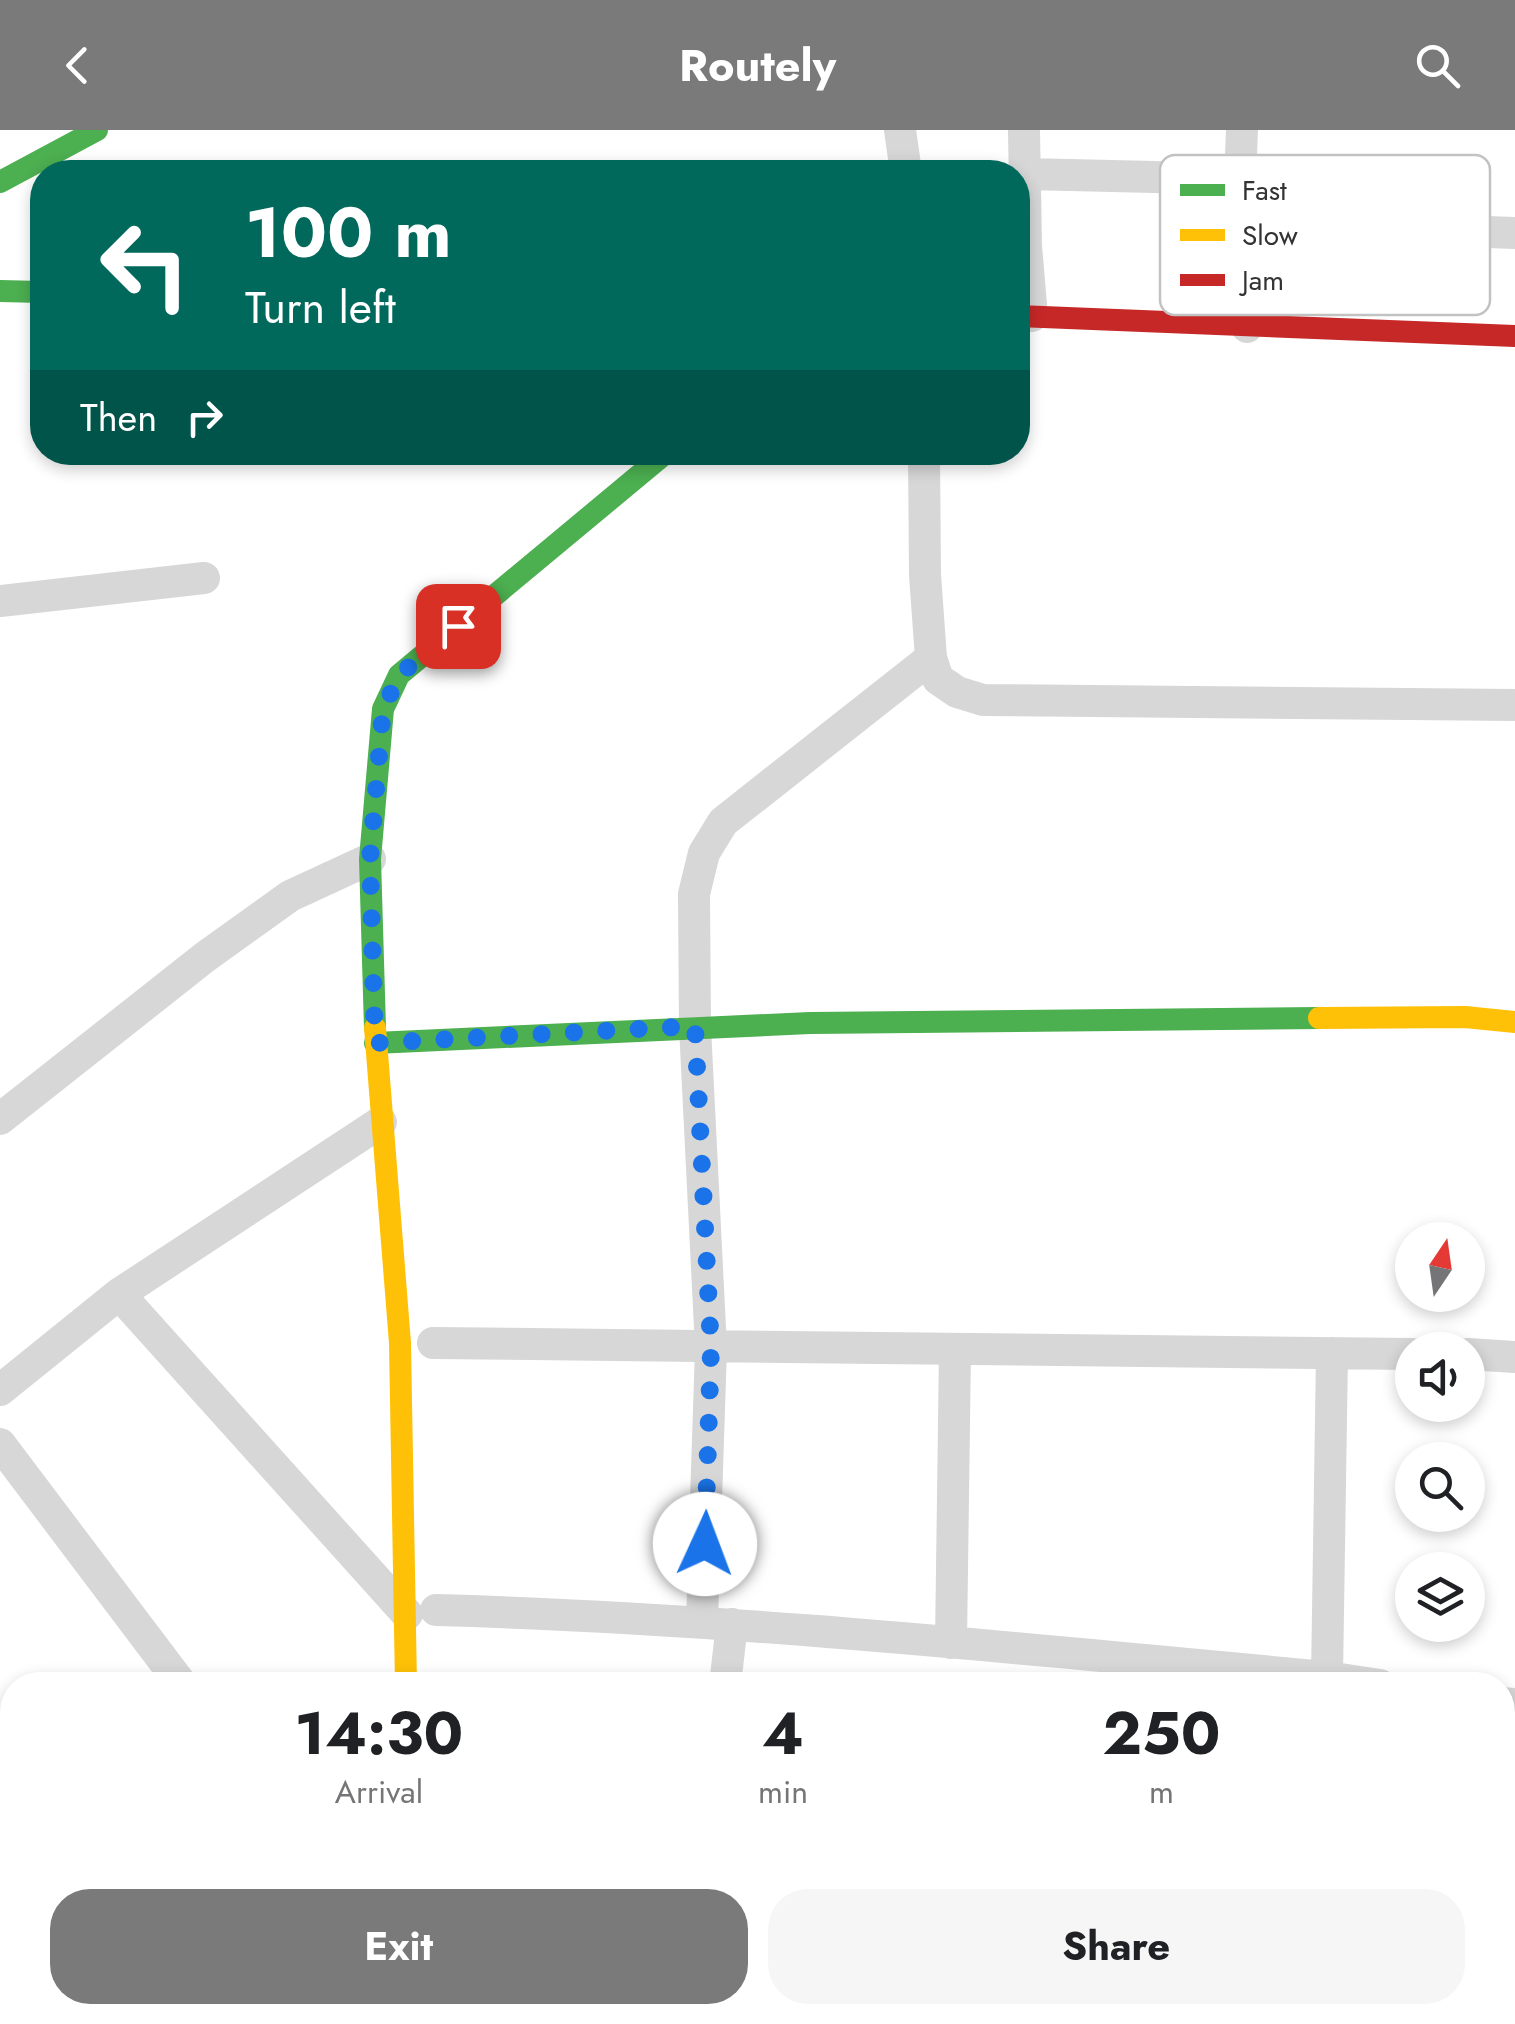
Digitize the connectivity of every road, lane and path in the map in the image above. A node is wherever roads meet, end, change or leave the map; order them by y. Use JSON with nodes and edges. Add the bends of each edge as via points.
{"nodes":[{"id":1,"x":97,"y":130,"type":"edge"},
{"id":2,"x":900,"y":130,"type":"edge"},
{"id":3,"x":1024,"y":130,"type":"edge"},
{"id":4,"x":1242,"y":130,"type":"edge"},
{"id":5,"x":1241,"y":155,"type":"edge"},
{"id":6,"x":41,"y":160,"type":"edge"},
{"id":7,"x":904,"y":160,"type":"edge"},
{"id":8,"x":1025,"y":160,"type":"edge"},
{"id":9,"x":30,"y":166,"type":"edge"},
{"id":10,"x":1030,"y":174,"type":"edge"},
{"id":11,"x":1160,"y":177,"type":"edge"},
{"id":12,"x":0,"y":182,"type":"edge"},
{"id":13,"x":1490,"y":232,"type":"edge"},
{"id":14,"x":1515,"y":233,"type":"edge"},
{"id":15,"x":0,"y":292,"type":"edge"},
{"id":16,"x":30,"y":292,"type":"edge"},
{"id":17,"x":1246,"y":315,"type":"edge"},
{"id":18,"x":1030,"y":316,"type":"edge"},
{"id":19,"x":1247,"y":326,"type":"junction"},
{"id":20,"x":1515,"y":336,"type":"edge"},
{"id":21,"x":651,"y":465,"type":"edge"},
{"id":22,"x":924,"y":465,"type":"edge"},
{"id":23,"x":204,"y":578,"type":"dead end"},
{"id":24,"x":0,"y":601,"type":"edge"},
{"id":25,"x":931,"y":658,"type":"junction"},
{"id":26,"x":1515,"y":706,"type":"edge"},
{"id":27,"x":370,"y":859,"type":"junction"},
{"id":28,"x":1515,"y":1022,"type":"edge"},
{"id":29,"x":695,"y":1026,"type":"junction"},
{"id":30,"x":375,"y":1043,"type":"junction"},
{"id":31,"x":0,"y":1119,"type":"edge"},
{"id":32,"x":381,"y":1122,"type":"junction"},
{"id":33,"x":119,"y":1294,"type":"junction"},
{"id":34,"x":433,"y":1343,"type":"dead end"},
{"id":35,"x":711,"y":1348,"type":"junction"},
{"id":36,"x":955,"y":1350,"type":"junction"},
{"id":37,"x":1332,"y":1354,"type":"junction"},
{"id":38,"x":1395,"y":1354,"type":"edge"},
{"id":39,"x":1485,"y":1355,"type":"edge"},
{"id":40,"x":1515,"y":1357,"type":"edge"},
{"id":41,"x":0,"y":1390,"type":"edge"},
{"id":42,"x":0,"y":1444,"type":"edge"},
{"id":43,"x":422,"y":1612,"type":"junction"},
{"id":44,"x":717,"y":1623,"type":"junction"},
{"id":45,"x":951,"y":1643,"type":"junction"},
{"id":46,"x":172,"y":1672,"type":"edge"},
{"id":47,"x":409,"y":1672,"type":"edge"},
{"id":48,"x":723,"y":1672,"type":"edge"},
{"id":49,"x":1272,"y":1672,"type":"edge"},
{"id":50,"x":1327,"y":1672,"type":"edge"}],
"edges":[{"from":1,"to":6,"type":"main road"},
{"from":2,"to":7,"type":"street"},
{"from":3,"to":8,"type":"street"},
{"from":4,"to":5,"type":"street"},
{"from":9,"to":12,"type":"main road"},
{"from":10,"to":11,"type":"street"},
{"from":13,"to":14,"type":"street"},
{"from":15,"to":16,"type":"main road"},
{"from":17,"to":19,"type":"street"},
{"from":18,"to":19,"type":"main road"},
{"from":19,"to":20,"type":"main road"},
{"from":21,"to":27,"type":"main road","via":[[399,675],[383,710]]},
{"from":22,"to":25,"type":"street"},
{"from":23,"to":24,"type":"street"},
{"from":25,"to":26,"type":"street","via":[[938,679],[983,700]]},
{"from":25,"to":29,"type":"street","via":[[723,822],[704,853],[694,894]]},
{"from":27,"to":30,"type":"main road"},
{"from":27,"to":31,"type":"street","via":[[290,896]]},
{"from":28,"to":29,"type":"main road","via":[[1465,1017]]},
{"from":29,"to":30,"type":"main road"},
{"from":29,"to":35,"type":"street"},
{"from":30,"to":32,"type":"main road"},
{"from":32,"to":33,"type":"street"},
{"from":32,"to":43,"type":"main road"},
{"from":33,"to":41,"type":"street"},
{"from":33,"to":43,"type":"street"},
{"from":34,"to":35,"type":"street"},
{"from":35,"to":36,"type":"street"},
{"from":35,"to":44,"type":"street"},
{"from":36,"to":37,"type":"street"},
{"from":36,"to":45,"type":"street"},
{"from":37,"to":38,"type":"street"},
{"from":37,"to":50,"type":"street"},
{"from":39,"to":40,"type":"street"},
{"from":42,"to":46,"type":"street"},
{"from":43,"to":44,"type":"street"},
{"from":43,"to":47,"type":"main road"},
{"from":44,"to":45,"type":"street"},
{"from":44,"to":48,"type":"street"},
{"from":45,"to":49,"type":"street"}]}
